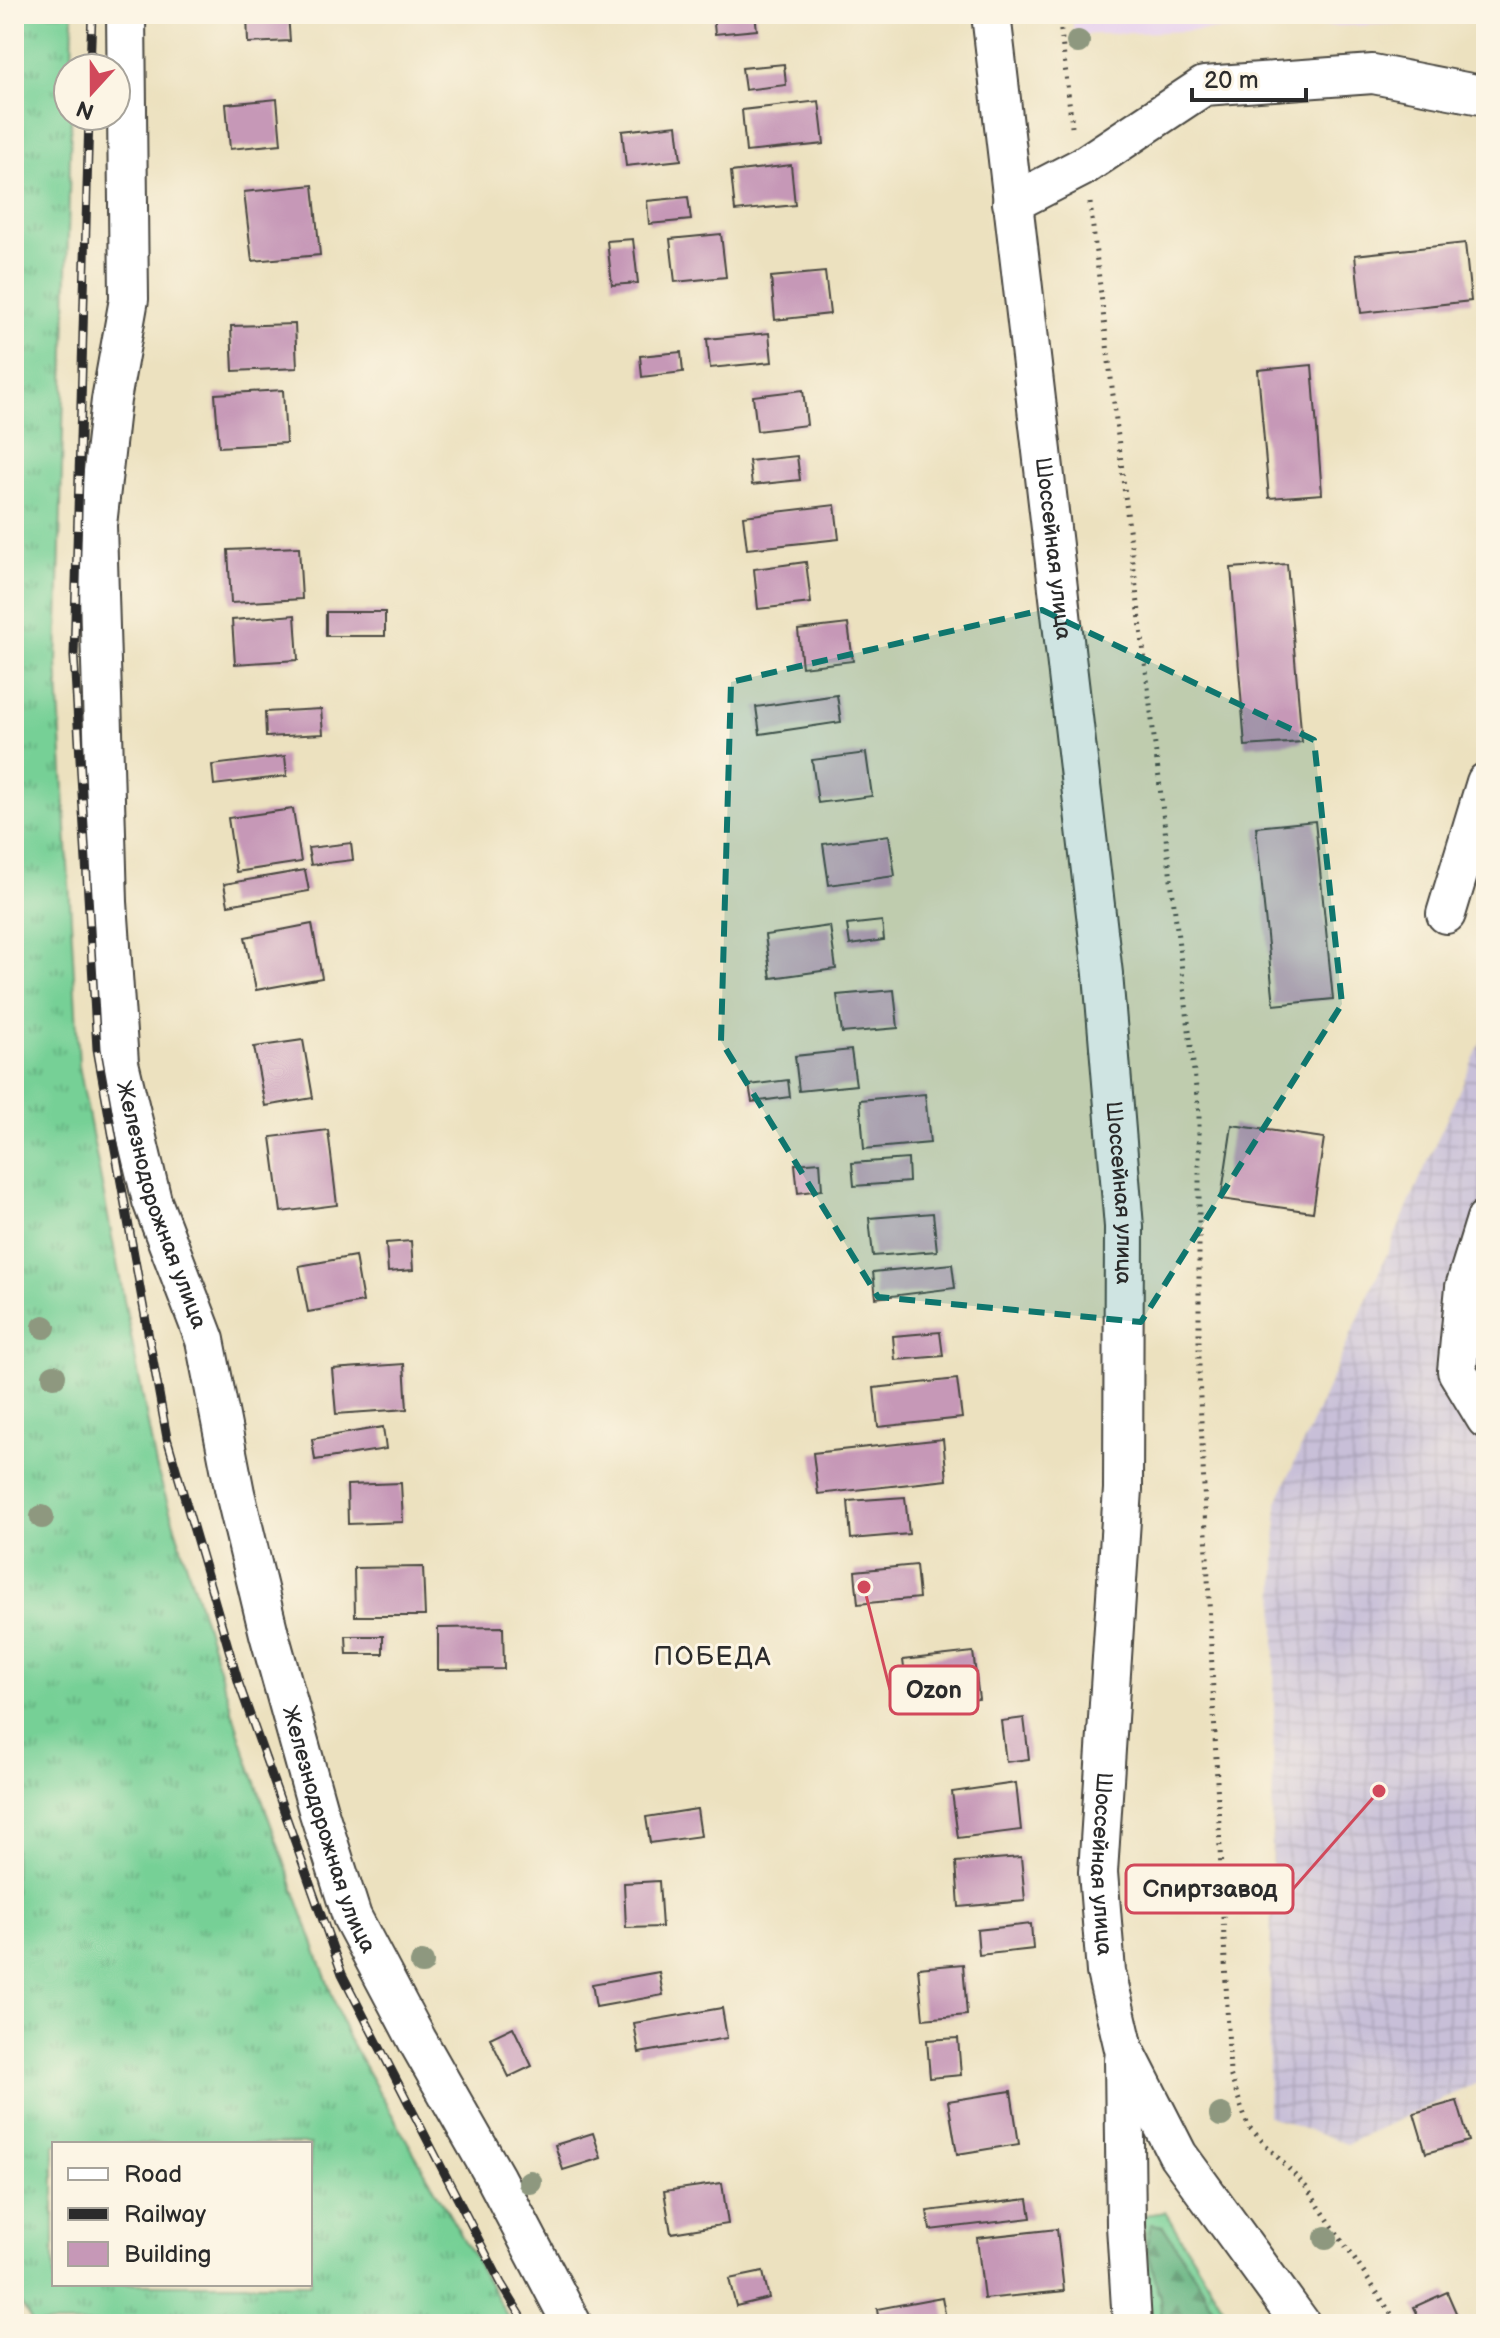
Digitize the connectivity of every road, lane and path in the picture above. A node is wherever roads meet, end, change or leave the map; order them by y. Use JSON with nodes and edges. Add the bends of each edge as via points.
{"nodes":[{"id":1,"x":126,"y":14,"type":"edge"},
{"id":2,"x":991,"y":14,"type":"edge"},
{"id":3,"x":1059,"y":14,"type":"edge"},
{"id":4,"x":1486,"y":96,"type":"edge"},
{"id":5,"x":1082,"y":167,"type":"junction"},
{"id":6,"x":1012,"y":203,"type":"junction"},
{"id":7,"x":1486,"y":782,"type":"edge"},
{"id":8,"x":1446,"y":914,"type":"dead end"},
{"id":9,"x":1486,"y":1219,"type":"edge"},
{"id":10,"x":1486,"y":1419,"type":"edge"},
{"id":11,"x":1124,"y":2049,"type":"junction"},
{"id":12,"x":572,"y":2324,"type":"edge"},
{"id":13,"x":1132,"y":2324,"type":"edge"},
{"id":14,"x":1301,"y":2324,"type":"edge"},
{"id":15,"x":1398,"y":2324,"type":"edge"}],
"edges":[{"from":1,"to":12,"type":"street","name":"Железнодорожная улица","via":[[129,299],[97,525],[108,902],[119,1063],[152,1201],[205,1340],[269,1634],[352,1917]]},
{"from":2,"to":6,"type":"street","name":"Шоссейная улица"},
{"from":3,"to":5,"type":"path","via":[[1073,135]]},
{"from":4,"to":5,"type":"street","via":[[1373,74],[1204,86]]},
{"from":5,"to":6,"type":"street"},
{"from":5,"to":15,"type":"path","via":[[1093,223],[1199,1113],[1199,1375],[1230,2074],[1248,2126],[1306,2187]]},
{"from":6,"to":11,"type":"street","name":"Шоссейная улица","via":[[1103,974],[1124,1227],[1123,1489],[1098,1872],[1106,1972]]},
{"from":7,"to":8,"type":"street"},
{"from":9,"to":10,"type":"street","via":[[1465,1287],[1457,1371]]},
{"from":11,"to":13,"type":"street"},
{"from":11,"to":14,"type":"street","name":"Шоссейная улица","via":[[1178,2155]]}]}
